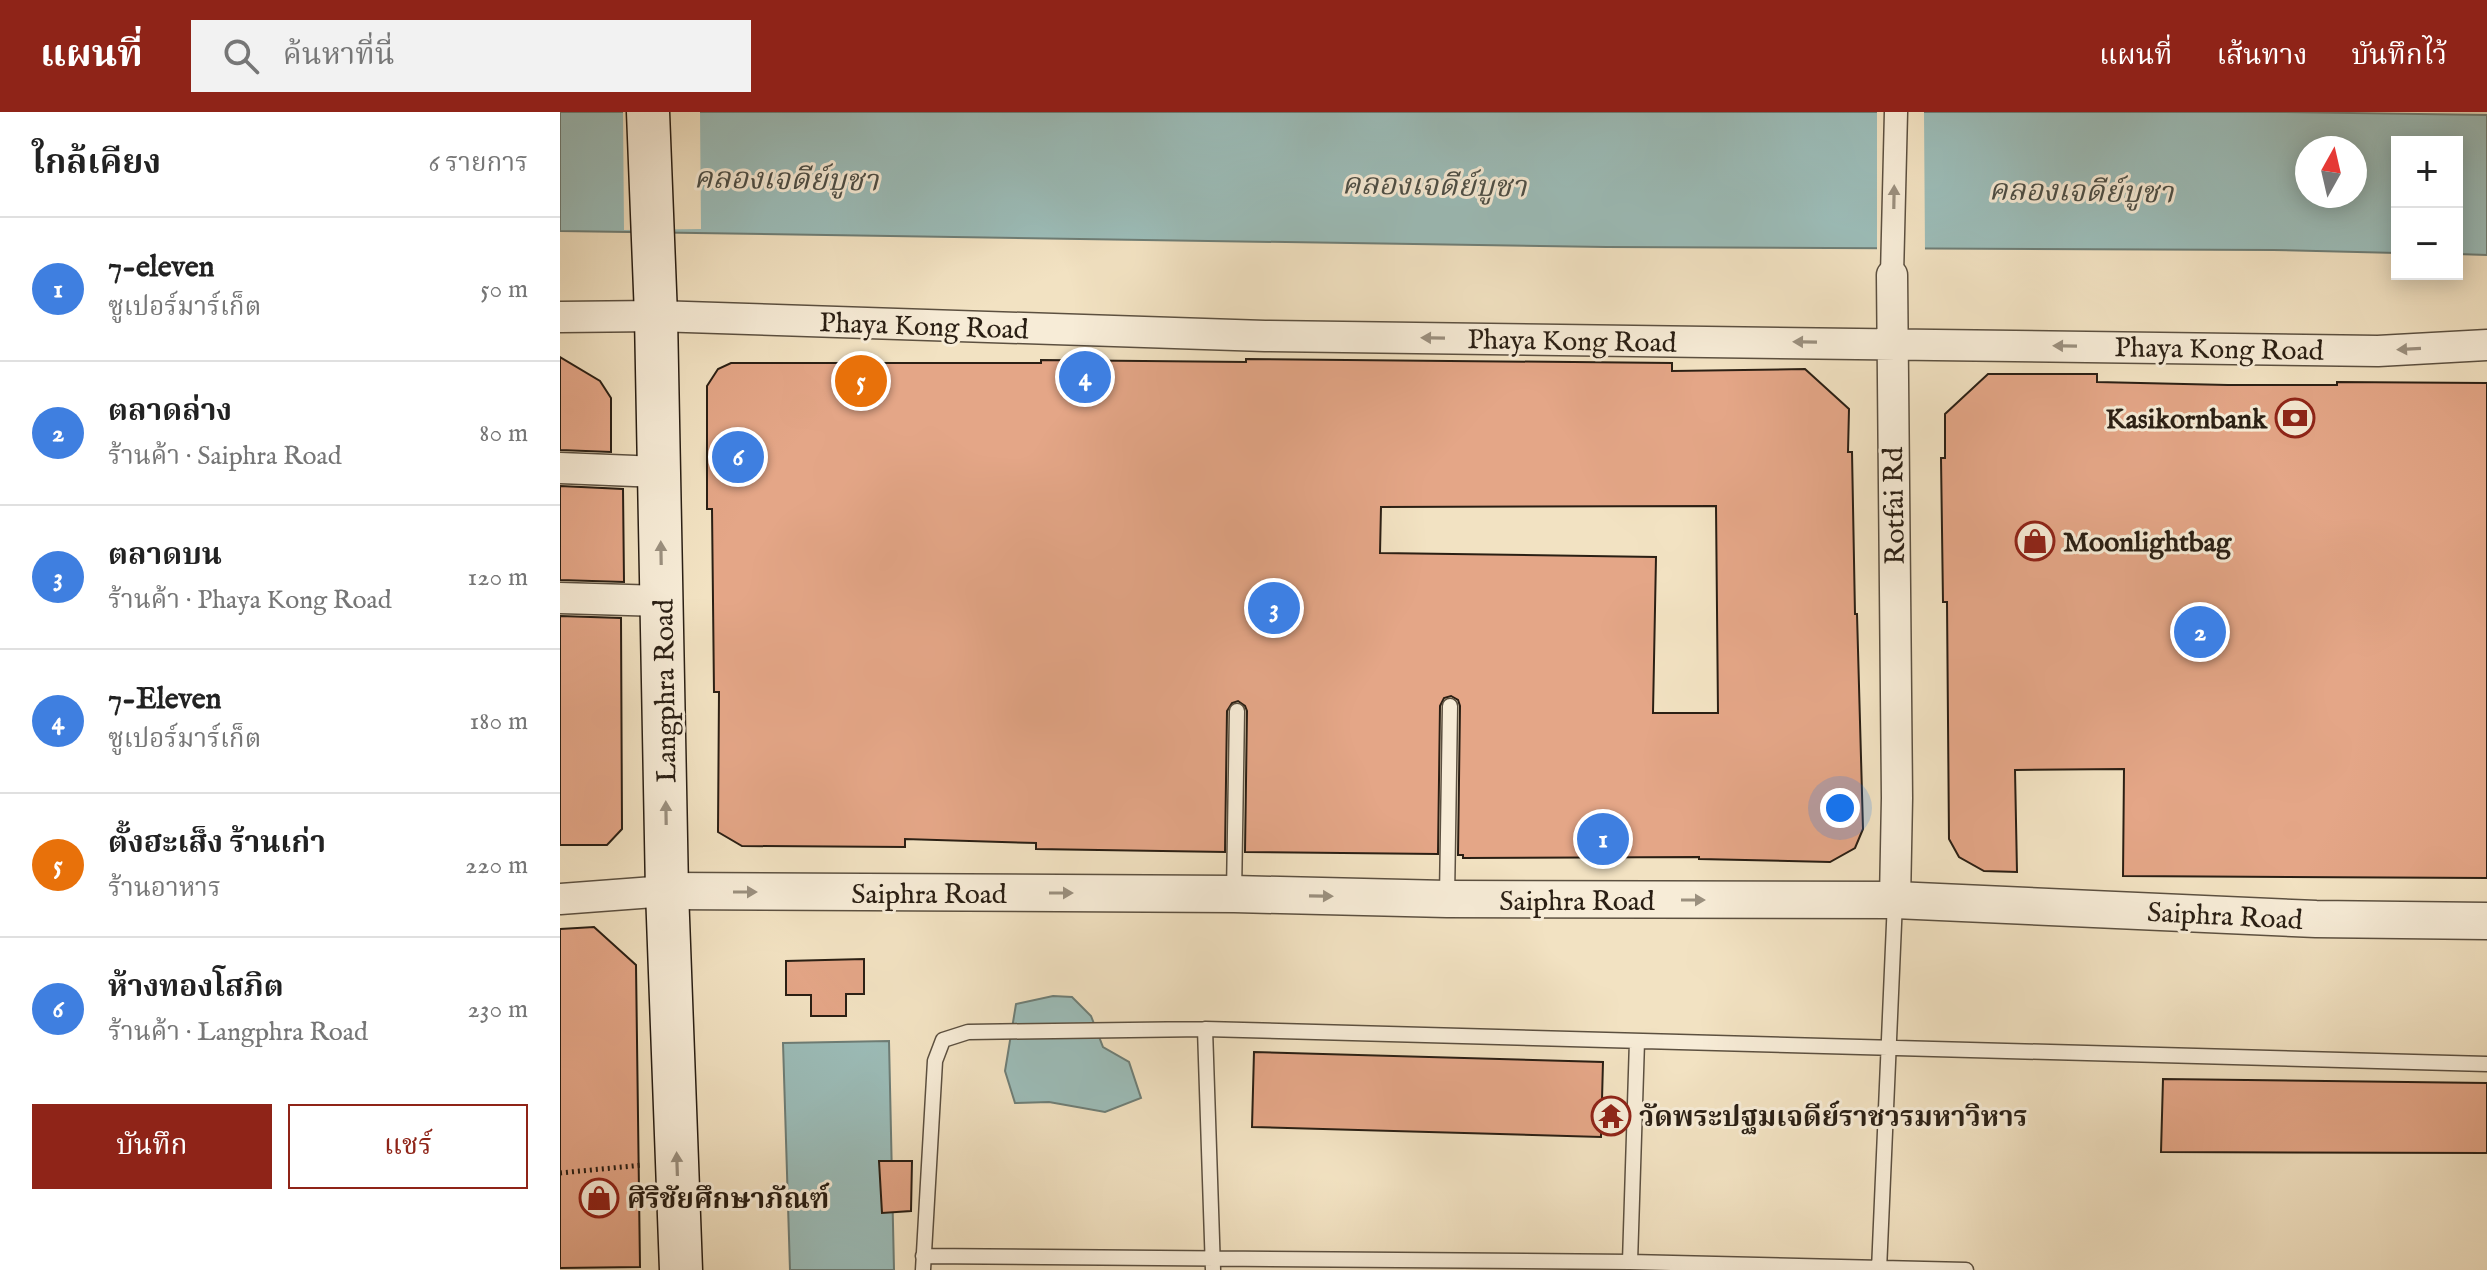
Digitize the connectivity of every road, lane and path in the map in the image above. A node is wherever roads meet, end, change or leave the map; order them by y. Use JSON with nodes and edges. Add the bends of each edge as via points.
{"nodes":[{"id":1,"x":648,"y":112,"type":"edge"},
{"id":2,"x":1896,"y":112,"type":"edge"},
{"id":3,"x":1892,"y":275,"type":"joint"},
{"id":4,"x":656,"y":316,"type":"junction"},
{"id":5,"x":560,"y":317,"type":"edge"},
{"id":6,"x":1891,"y":343,"type":"junction"},
{"id":7,"x":2487,"y":345,"type":"edge"},
{"id":8,"x":560,"y":468,"type":"edge"},
{"id":9,"x":659,"y":472,"type":"junction"},
{"id":10,"x":560,"y":598,"type":"edge"},
{"id":11,"x":662,"y":601,"type":"junction"},
{"id":12,"x":1450,"y":706,"type":"dead end"},
{"id":13,"x":1237,"y":711,"type":"dead end"},
{"id":14,"x":667,"y":891,"type":"junction"},
{"id":15,"x":1234,"y":894,"type":"junction"},
{"id":16,"x":560,"y":899,"type":"edge"},
{"id":17,"x":1447,"y":899,"type":"junction"},
{"id":18,"x":1895,"y":900,"type":"junction"},
{"id":19,"x":2487,"y":921,"type":"edge"},
{"id":20,"x":1205,"y":1029,"type":"junction"},
{"id":21,"x":1637,"y":1041,"type":"junction"},
{"id":22,"x":1889,"y":1048,"type":"junction"},
{"id":23,"x":2487,"y":1064,"type":"edge"},
{"id":24,"x":677,"y":1162,"type":"junction"},
{"id":25,"x":560,"y":1173,"type":"edge"},
{"id":26,"x":1630,"y":1262,"type":"junction"},
{"id":27,"x":923,"y":1263,"type":"edge"},
{"id":28,"x":1213,"y":1265,"type":"edge"},
{"id":29,"x":1560,"y":1266,"type":"edge"},
{"id":30,"x":1879,"y":1269,"type":"edge"},
{"id":31,"x":681,"y":1270,"type":"edge"},
{"id":32,"x":1966,"y":1270,"type":"edge"}],
"edges":[{"from":1,"to":4,"type":"main road","name":"Langphra Road"},
{"from":3,"to":2,"type":"street","name":"Rotfai Rd","one_way":true},
{"from":3,"to":6,"type":"street","name":"Rotfai Rd"},
{"from":4,"to":5,"type":"street","name":"Phaya Kong Road"},
{"from":6,"to":4,"type":"street","name":"Phaya Kong Road","one_way":true,"via":[[1265,336]]},
{"from":4,"to":9,"type":"main road","name":"Langphra Road"},
{"from":7,"to":6,"type":"street","name":"Phaya Kong Road","one_way":true,"via":[[2378,351]]},
{"from":6,"to":18,"type":"street","name":"Rotfai Rd"},
{"from":8,"to":9,"type":"street"},
{"from":11,"to":9,"type":"main road","name":"Langphra Road","one_way":true},
{"from":10,"to":11,"type":"street"},
{"from":14,"to":11,"type":"main road","name":"Langphra Road","one_way":true},
{"from":12,"to":17,"type":"lane"},
{"from":13,"to":15,"type":"lane"},
{"from":14,"to":15,"type":"street","name":"Saiphra Road","one_way":true},
{"from":14,"to":16,"type":"street"},
{"from":14,"to":24,"type":"main road","name":"Langphra Road"},
{"from":15,"to":17,"type":"street","name":"Saiphra Road","one_way":true},
{"from":17,"to":18,"type":"street","name":"Saiphra Road","one_way":true},
{"from":18,"to":19,"type":"street","name":"Saiphra Road","via":[[2316,919]]},
{"from":18,"to":22,"type":"lane"},
{"from":20,"to":21,"type":"lane"},
{"from":20,"to":27,"type":"lane","via":[[968,1032],[943,1040],[935,1061]]},
{"from":20,"to":28,"type":"lane"},
{"from":21,"to":22,"type":"lane"},
{"from":21,"to":26,"type":"lane"},
{"from":22,"to":23,"type":"lane"},
{"from":22,"to":30,"type":"lane"},
{"from":24,"to":25,"type":"path"},
{"from":31,"to":24,"type":"main road","name":"Langphra Road","one_way":true},
{"from":26,"to":29,"type":"lane"},
{"from":26,"to":30,"type":"lane"},
{"from":27,"to":28,"type":"lane"},
{"from":28,"to":29,"type":"lane"},
{"from":30,"to":32,"type":"lane"}]}
